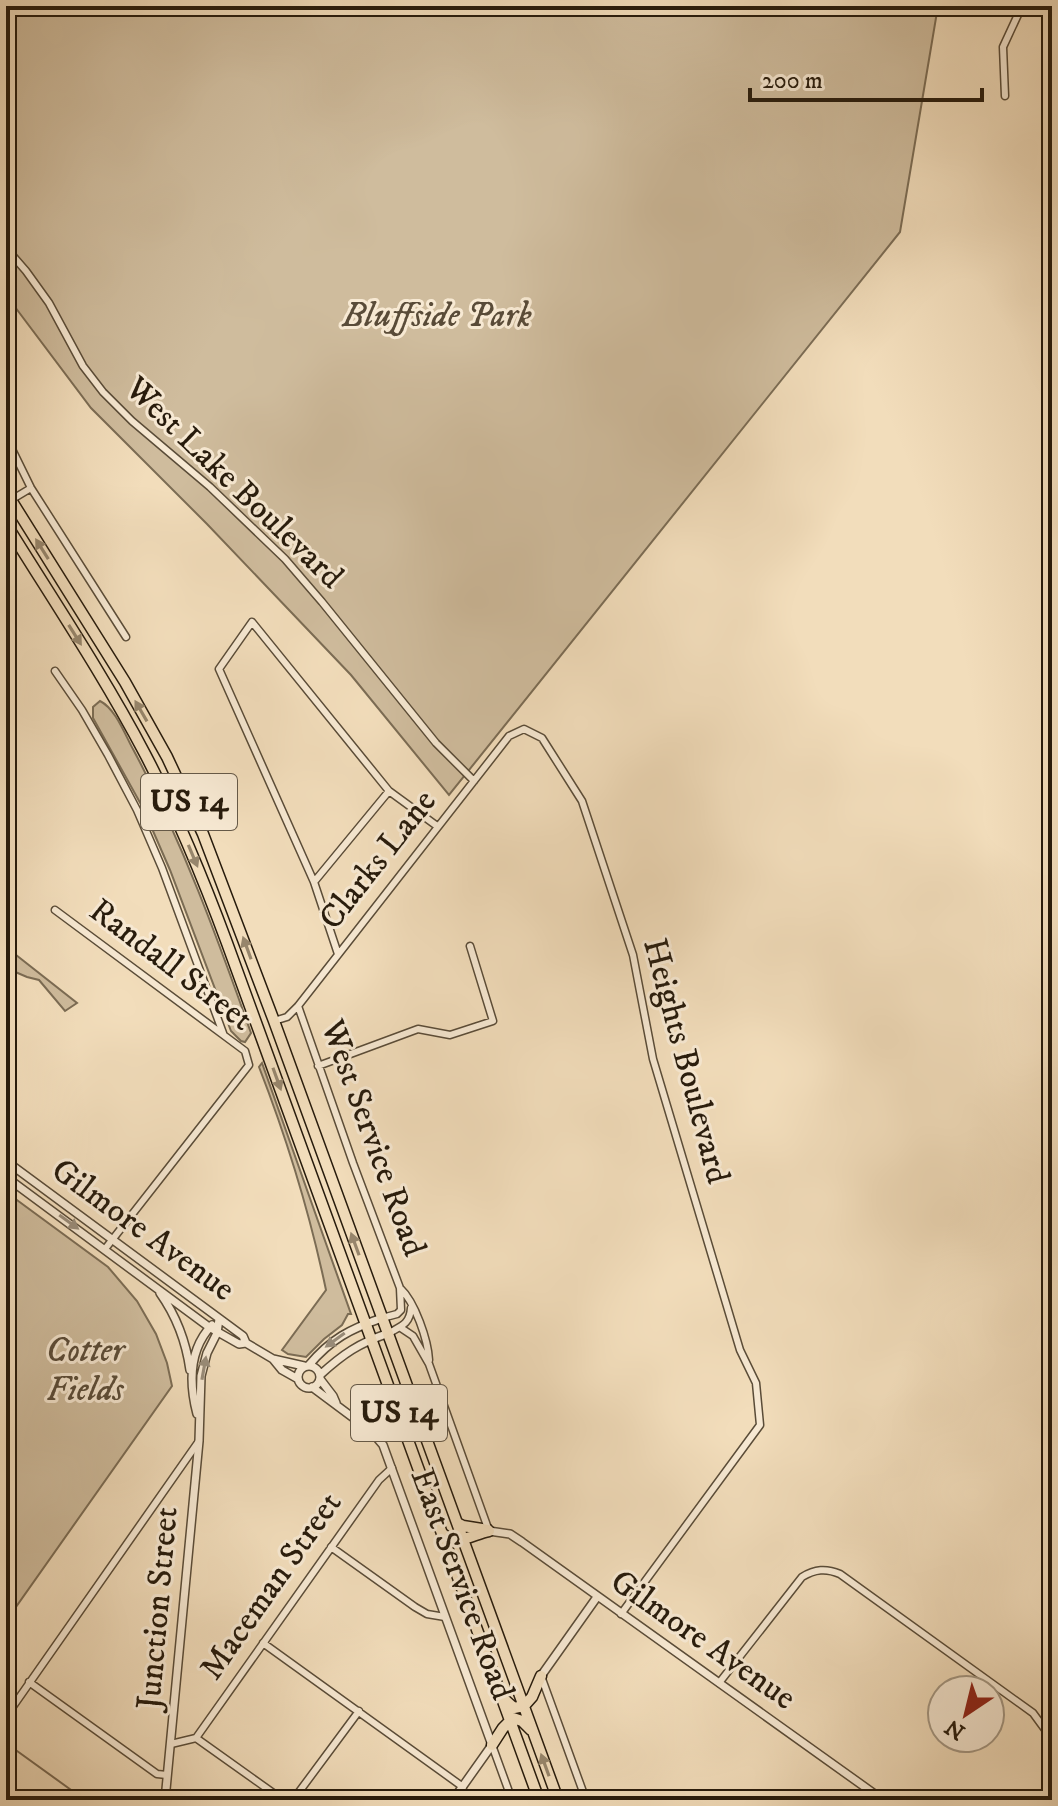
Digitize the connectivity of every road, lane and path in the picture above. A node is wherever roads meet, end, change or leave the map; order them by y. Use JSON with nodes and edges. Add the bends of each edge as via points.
{"nodes":[{"id":1,"x":1022,"y":6,"type":"edge"},
{"id":2,"x":1005,"y":96,"type":"dead end"},
{"id":3,"x":6,"y":248,"type":"edge"},
{"id":4,"x":6,"y":437,"type":"edge"},
{"id":5,"x":31,"y":488,"type":"junction"},
{"id":6,"x":8,"y":498,"type":"edge"},
{"id":7,"x":6,"y":524,"type":"edge"},
{"id":8,"x":126,"y":637,"type":"dead end"},
{"id":9,"x":55,"y":671,"type":"dead end"},
{"id":10,"x":524,"y":729,"type":"joint"},
{"id":11,"x":474,"y":781,"type":"junction"},
{"id":12,"x":389,"y":791,"type":"junction"},
{"id":13,"x":437,"y":826,"type":"junction"},
{"id":14,"x":314,"y":882,"type":"junction"},
{"id":15,"x":55,"y":910,"type":"dead end"},
{"id":16,"x":470,"y":946,"type":"dead end"},
{"id":17,"x":338,"y":954,"type":"junction"},
{"id":18,"x":250,"y":1006,"type":"junction"},
{"id":19,"x":298,"y":1006,"type":"junction"},
{"id":20,"x":274,"y":1021,"type":"junction"},
{"id":21,"x":224,"y":1036,"type":"junction"},
{"id":22,"x":318,"y":1066,"type":"junction"},
{"id":23,"x":6,"y":1161,"type":"edge"},
{"id":24,"x":6,"y":1177,"type":"edge"},
{"id":25,"x":112,"y":1239,"type":"junction"},
{"id":26,"x":105,"y":1249,"type":"junction"},
{"id":27,"x":157,"y":1288,"type":"junction"},
{"id":28,"x":400,"y":1288,"type":"junction"},
{"id":29,"x":411,"y":1306,"type":"junction"},
{"id":30,"x":382,"y":1318,"type":"junction"},
{"id":31,"x":219,"y":1319,"type":"junction"},
{"id":32,"x":366,"y":1324,"type":"junction"},
{"id":33,"x":209,"y":1327,"type":"junction"},
{"id":34,"x":401,"y":1328,"type":"junction"},
{"id":35,"x":217,"y":1333,"type":"junction"},
{"id":36,"x":389,"y":1333,"type":"junction"},
{"id":37,"x":372,"y":1339,"type":"junction"},
{"id":38,"x":246,"y":1343,"type":"junction"},
{"id":39,"x":273,"y":1359,"type":"junction"},
{"id":40,"x":429,"y":1364,"type":"junction"},
{"id":41,"x":307,"y":1366,"type":"junction"},
{"id":42,"x":320,"y":1377,"type":"junction"},
{"id":43,"x":298,"y":1379,"type":"junction"},
{"id":44,"x":191,"y":1380,"type":"junction"},
{"id":45,"x":312,"y":1387,"type":"junction"},
{"id":46,"x":336,"y":1405,"type":"junction"},
{"id":47,"x":199,"y":1420,"type":"junction"},
{"id":48,"x":199,"y":1441,"type":"junction"},
{"id":49,"x":392,"y":1468,"type":"junction"},
{"id":50,"x":457,"y":1523,"type":"junction"},
{"id":51,"x":489,"y":1531,"type":"junction"},
{"id":52,"x":443,"y":1534,"type":"junction"},
{"id":53,"x":463,"y":1540,"type":"junction"},
{"id":54,"x":331,"y":1547,"type":"junction"},
{"id":55,"x":449,"y":1551,"type":"junction"},
{"id":56,"x":472,"y":1563,"type":"junction"},
{"id":57,"x":597,"y":1597,"type":"junction"},
{"id":58,"x":621,"y":1614,"type":"junction"},
{"id":59,"x":445,"y":1617,"type":"junction"},
{"id":60,"x":263,"y":1643,"type":"junction"},
{"id":61,"x":541,"y":1676,"type":"junction"},
{"id":62,"x":514,"y":1679,"type":"junction"},
{"id":63,"x":29,"y":1682,"type":"junction"},
{"id":64,"x":719,"y":1683,"type":"junction"},
{"id":65,"x":501,"y":1695,"type":"junction"},
{"id":66,"x":524,"y":1706,"type":"junction"},
{"id":67,"x":359,"y":1711,"type":"junction"},
{"id":68,"x":7,"y":1715,"type":"edge"},
{"id":69,"x":510,"y":1720,"type":"junction"},
{"id":70,"x":533,"y":1731,"type":"junction"},
{"id":71,"x":196,"y":1738,"type":"junction"},
{"id":72,"x":1052,"y":1739,"type":"edge"},
{"id":73,"x":171,"y":1744,"type":"junction"},
{"id":74,"x":492,"y":1745,"type":"junction"},
{"id":75,"x":522,"y":1753,"type":"junction"},
{"id":76,"x":167,"y":1775,"type":"junction"},
{"id":77,"x":463,"y":1787,"type":"junction"},
{"id":78,"x":165,"y":1800,"type":"edge"},
{"id":79,"x":283,"y":1800,"type":"edge"},
{"id":80,"x":293,"y":1800,"type":"edge"},
{"id":81,"x":453,"y":1800,"type":"edge"},
{"id":82,"x":512,"y":1800,"type":"edge"},
{"id":83,"x":539,"y":1800,"type":"edge"},
{"id":84,"x":558,"y":1800,"type":"edge"},
{"id":85,"x":586,"y":1800,"type":"edge"},
{"id":86,"x":883,"y":1800,"type":"edge"}],
"edges":[{"from":1,"to":2,"type":"street","via":[[1003,47]]},
{"from":3,"to":11,"type":"street","name":"West Lake Boulevard","via":[[49,303],[103,392],[285,559],[436,743]]},
{"from":4,"to":5,"type":"street"},
{"from":5,"to":6,"type":"street"},
{"from":5,"to":8,"type":"street"},
{"from":20,"to":6,"type":"highway","number":"US 14","one_way":true,"via":[[203,834],[167,757]]},
{"from":7,"to":18,"type":"highway","number":"US 14","one_way":true,"via":[[160,783]]},
{"from":9,"to":21,"type":"street","via":[[137,810]]},
{"from":10,"to":11,"type":"street","name":"Clarks Lane","via":[[509,736]]},
{"from":10,"to":58,"type":"street","name":"Heights Boulevard","via":[[542,738],[582,801],[633,955],[653,1059],[740,1350],[756,1383],[760,1425]]},
{"from":11,"to":13,"type":"street","name":"Clarks Lane"},
{"from":12,"to":13,"type":"street"},
{"from":12,"to":14,"type":"street"},
{"from":12,"to":14,"type":"street","via":[[252,622],[219,669]]},
{"from":13,"to":17,"type":"street","name":"Clarks Lane"},
{"from":14,"to":17,"type":"street"},
{"from":15,"to":21,"type":"street","name":"Randall Street"},
{"from":16,"to":22,"type":"street","via":[[493,1021],[450,1035],[418,1029]]},
{"from":17,"to":19,"type":"street","name":"Clarks Lane"},
{"from":18,"to":20,"type":"highway"},
{"from":18,"to":32,"type":"highway","number":"US 14","one_way":true},
{"from":19,"to":20,"type":"street","name":"Clarks Lane"},
{"from":19,"to":22,"type":"street","name":"West Service Road"},
{"from":30,"to":20,"type":"highway","number":"US 14","one_way":true},
{"from":21,"to":25,"type":"street","name":"Randall Street","via":[[245,1051],[249,1065]]},
{"from":22,"to":28,"type":"street","name":"West Service Road"},
{"from":23,"to":25,"type":"street","name":"Gilmore Avenue"},
{"from":24,"to":26,"type":"street","name":"Gilmore Avenue","one_way":true},
{"from":25,"to":26,"type":"street"},
{"from":25,"to":31,"type":"street","name":"Gilmore Avenue"},
{"from":26,"to":27,"type":"street","name":"Gilmore Avenue"},
{"from":27,"to":33,"type":"street","name":"Gilmore Avenue"},
{"from":27,"to":44,"type":"street","via":[[180,1328]]},
{"from":28,"to":29,"type":"street","name":"West Service Road"},
{"from":28,"to":30,"type":"street","name":"West Service Road","via":[[401,1310]]},
{"from":29,"to":34,"type":"street","name":"West Service Road"},
{"from":29,"to":40,"type":"street","name":"West Service Road"},
{"from":30,"to":32,"type":"street"},
{"from":30,"to":36,"type":"highway","number":"US 14"},
{"from":31,"to":33,"type":"street","name":"Junction Street"},
{"from":31,"to":35,"type":"street","name":"Junction Street"},
{"from":31,"to":38,"type":"street","name":"Gilmore Avenue"},
{"from":32,"to":37,"type":"highway","number":"US 14"},
{"from":32,"to":41,"type":"street","one_way":true,"via":[[334,1340]]},
{"from":33,"to":35,"type":"street","name":"Gilmore Avenue"},
{"from":33,"to":44,"type":"street","name":"Junction Street"},
{"from":34,"to":36,"type":"street"},
{"from":34,"to":40,"type":"street","name":"West Service Road","via":[[413,1336]]},
{"from":35,"to":38,"type":"street","name":"Gilmore Avenue"},
{"from":47,"to":35,"type":"street","name":"Junction Street","one_way":true,"via":[[201,1376]]},
{"from":36,"to":37,"type":"street"},
{"from":36,"to":50,"type":"highway","number":"US 14"},
{"from":37,"to":42,"type":"street","via":[[347,1351]]},
{"from":37,"to":52,"type":"highway","number":"US 14"},
{"from":38,"to":39,"type":"street","name":"Gilmore Avenue"},
{"from":39,"to":41,"type":"street","name":"Gilmore Avenue"},
{"from":39,"to":43,"type":"street","name":"Gilmore Avenue"},
{"from":40,"to":51,"type":"street","name":"West Service Road"},
{"from":41,"to":42,"type":"street","name":"Gilmore Avenue","via":[[315,1367]]},
{"from":41,"to":43,"type":"street"},
{"from":42,"to":45,"type":"street"},
{"from":42,"to":46,"type":"street","name":"East Service Road"},
{"from":43,"to":45,"type":"street","name":"Gilmore Avenue"},
{"from":44,"to":47,"type":"street","name":"Junction Street"},
{"from":45,"to":46,"type":"street","name":"East Service Road"},
{"from":46,"to":49,"type":"street","name":"East Service Road","via":[[380,1440]]},
{"from":47,"to":48,"type":"street","name":"Junction Street"},
{"from":48,"to":63,"type":"street"},
{"from":48,"to":73,"type":"street","name":"Junction Street"},
{"from":49,"to":54,"type":"street","name":"Maceman Street"},
{"from":49,"to":59,"type":"street","name":"East Service Road"},
{"from":50,"to":51,"type":"highway"},
{"from":50,"to":53,"type":"highway","number":"US 14"},
{"from":51,"to":53,"type":"highway"},
{"from":51,"to":57,"type":"street","name":"Gilmore Avenue","via":[[515,1537]]},
{"from":52,"to":53,"type":"highway"},
{"from":52,"to":55,"type":"highway","number":"US 14"},
{"from":53,"to":56,"type":"highway","number":"US 14"},
{"from":54,"to":59,"type":"street","via":[[415,1607]]},
{"from":54,"to":60,"type":"street","name":"Maceman Street"},
{"from":55,"to":56,"type":"highway","via":[[460,1551]]},
{"from":55,"to":65,"type":"highway","number":"US 14"},
{"from":56,"to":62,"type":"highway"},
{"from":57,"to":58,"type":"street","name":"Gilmore Avenue"},
{"from":57,"to":61,"type":"street"},
{"from":58,"to":64,"type":"street","name":"Gilmore Avenue"},
{"from":59,"to":74,"type":"street","name":"East Service Road"},
{"from":60,"to":67,"type":"street"},
{"from":60,"to":71,"type":"street","name":"Maceman Street"},
{"from":61,"to":62,"type":"highway","via":[[525,1685]]},
{"from":61,"to":66,"type":"highway"},
{"from":61,"to":85,"type":"street"},
{"from":62,"to":66,"type":"highway"},
{"from":63,"to":68,"type":"street"},
{"from":63,"to":76,"type":"street","via":[[157,1774]]},
{"from":64,"to":72,"type":"street","via":[[797,1582],[810,1572],[831,1570],[1033,1713]]},
{"from":64,"to":86,"type":"street","name":"Gilmore Avenue"},
{"from":65,"to":66,"type":"highway","via":[[514,1708]]},
{"from":65,"to":69,"type":"highway","number":"US 14"},
{"from":66,"to":70,"type":"highway"},
{"from":67,"to":77,"type":"street"},
{"from":67,"to":80,"type":"street"},
{"from":69,"to":70,"type":"highway","via":[[519,1719]]},
{"from":69,"to":74,"type":"highway"},
{"from":69,"to":75,"type":"highway","number":"US 14"},
{"from":84,"to":70,"type":"highway","one_way":true},
{"from":71,"to":73,"type":"street"},
{"from":71,"to":79,"type":"street"},
{"from":73,"to":76,"type":"street","name":"Junction Street"},
{"from":74,"to":75,"type":"highway","via":[[507,1739]]},
{"from":74,"to":77,"type":"street"},
{"from":74,"to":82,"type":"street","name":"East Service Road"},
{"from":75,"to":83,"type":"highway","number":"US 14"},
{"from":76,"to":78,"type":"street","name":"Junction Street"},
{"from":77,"to":81,"type":"street"}]}
